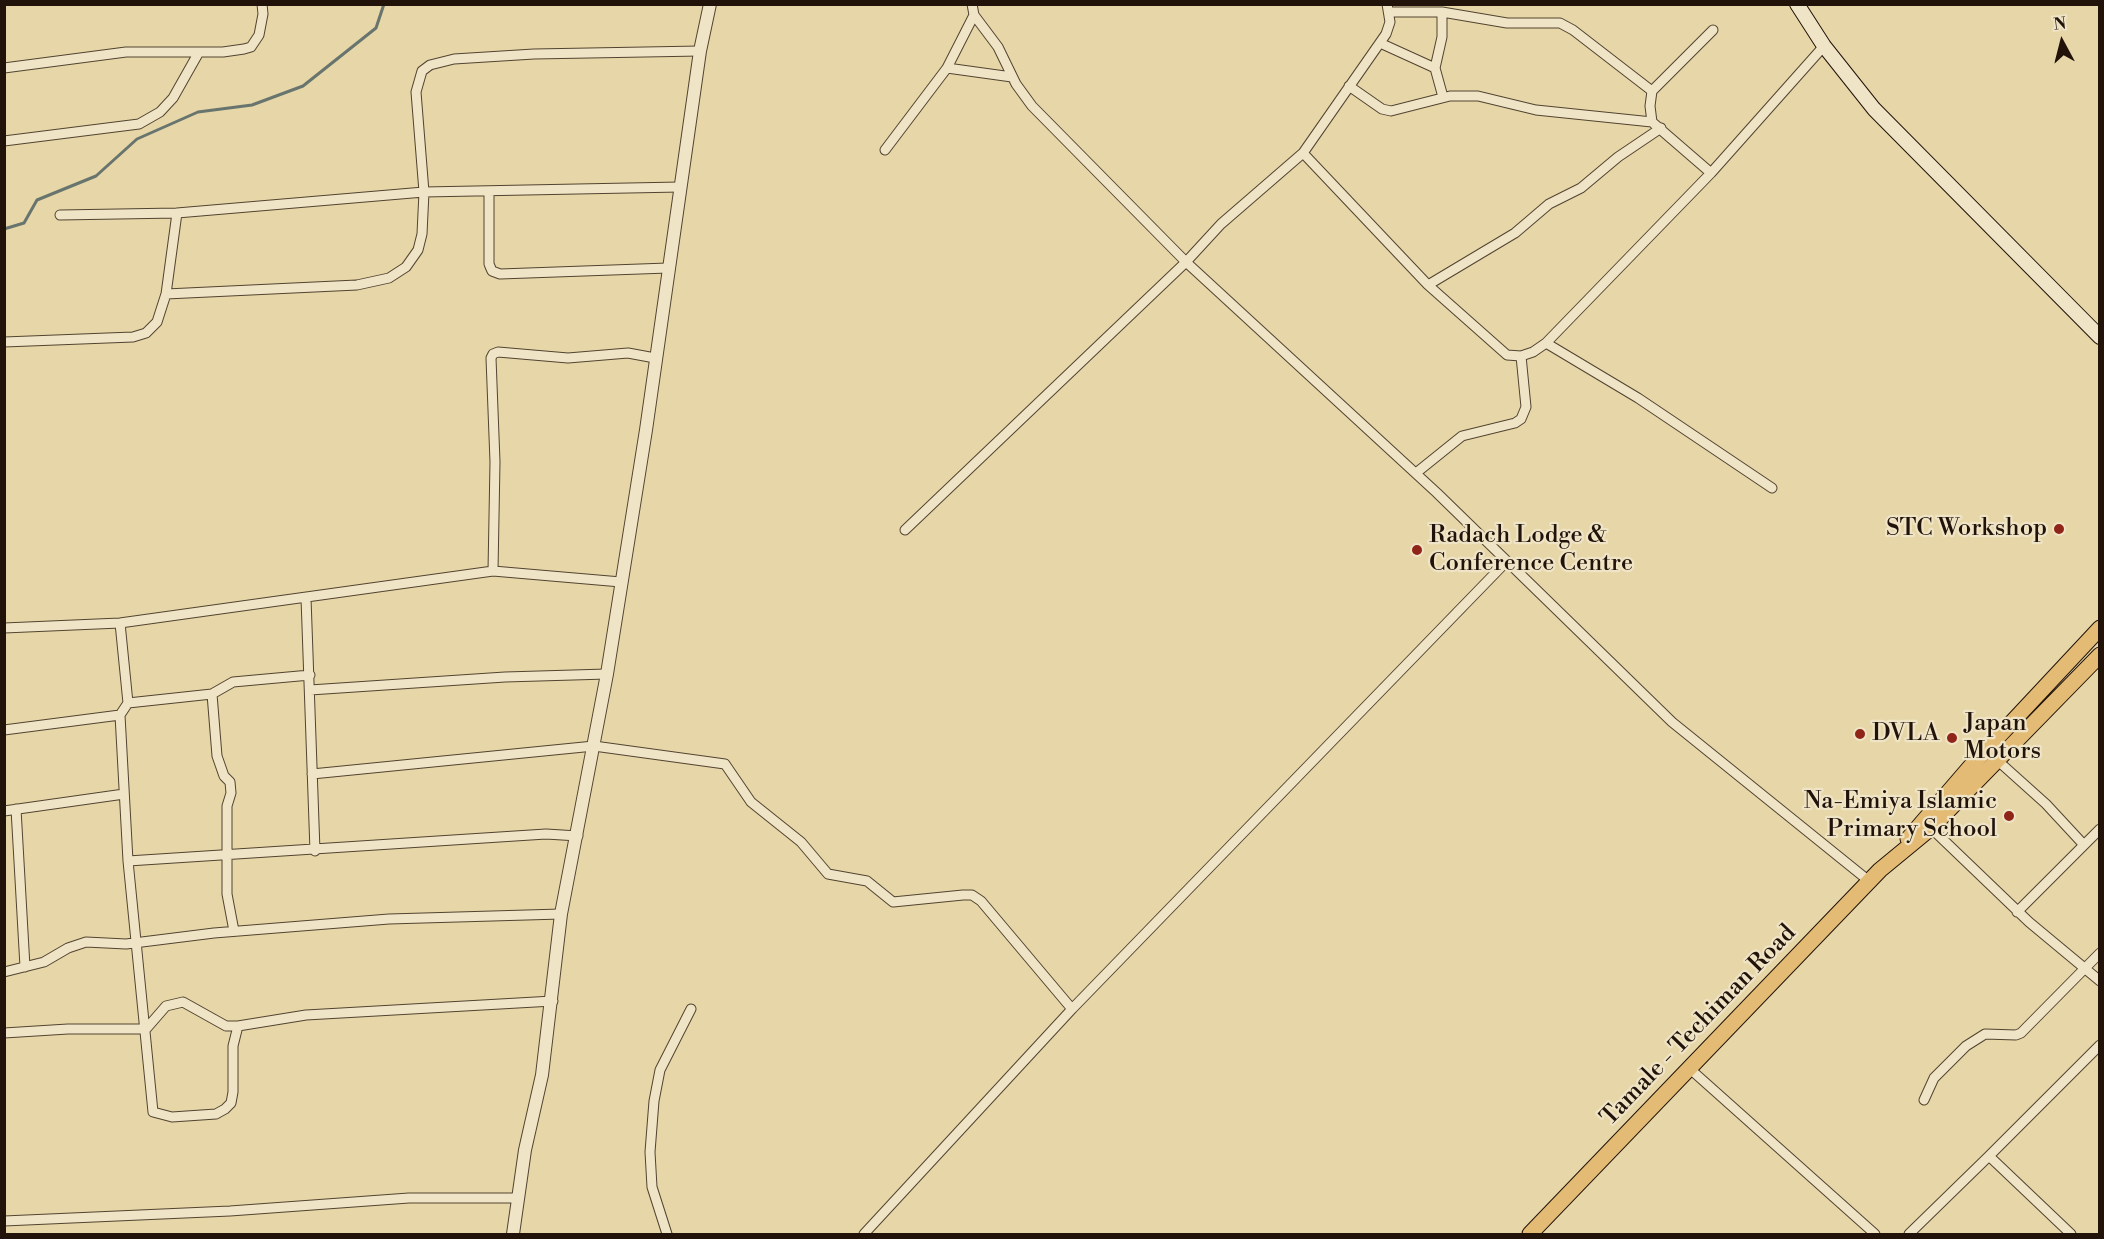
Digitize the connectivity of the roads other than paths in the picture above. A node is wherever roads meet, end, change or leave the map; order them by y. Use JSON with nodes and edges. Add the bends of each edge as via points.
{"nodes":[{"id":1,"x":262,"y":4,"type":"edge"},
{"id":2,"x":710,"y":4,"type":"edge"},
{"id":3,"x":972,"y":4,"type":"edge"},
{"id":4,"x":1797,"y":4,"type":"edge"},
{"id":5,"x":1388,"y":8,"type":"edge"},
{"id":6,"x":1442,"y":12,"type":"junction"},
{"id":7,"x":974,"y":15,"type":"junction"},
{"id":8,"x":1713,"y":30,"type":"dead end"},
{"id":9,"x":1380,"y":43,"type":"junction"},
{"id":10,"x":1824,"y":46,"type":"junction"},
{"id":11,"x":199,"y":51,"type":"junction"},
{"id":12,"x":700,"y":51,"type":"junction"},
{"id":13,"x":4,"y":68,"type":"edge"},
{"id":14,"x":947,"y":68,"type":"junction"},
{"id":15,"x":1435,"y":68,"type":"junction"},
{"id":16,"x":1012,"y":77,"type":"junction"},
{"id":17,"x":1349,"y":86,"type":"junction"},
{"id":18,"x":1652,"y":91,"type":"junction"},
{"id":19,"x":1443,"y":97,"type":"junction"},
{"id":20,"x":1652,"y":122,"type":"junction"},
{"id":21,"x":1661,"y":128,"type":"junction"},
{"id":22,"x":4,"y":141,"type":"edge"},
{"id":23,"x":885,"y":150,"type":"dead end"},
{"id":24,"x":1303,"y":153,"type":"junction"},
{"id":25,"x":1711,"y":173,"type":"junction"},
{"id":26,"x":680,"y":187,"type":"junction"},
{"id":27,"x":489,"y":191,"type":"junction"},
{"id":28,"x":424,"y":192,"type":"junction"},
{"id":29,"x":177,"y":213,"type":"junction"},
{"id":30,"x":60,"y":215,"type":"dead end"},
{"id":31,"x":1186,"y":262,"type":"junction"},
{"id":32,"x":668,"y":268,"type":"junction"},
{"id":33,"x":1428,"y":285,"type":"junction"},
{"id":34,"x":166,"y":294,"type":"junction"},
{"id":35,"x":2100,"y":337,"type":"edge"},
{"id":36,"x":4,"y":342,"type":"edge"},
{"id":37,"x":1546,"y":343,"type":"junction"},
{"id":38,"x":1521,"y":356,"type":"junction"},
{"id":39,"x":655,"y":358,"type":"junction"},
{"id":40,"x":1416,"y":473,"type":"junction"},
{"id":41,"x":1772,"y":488,"type":"dead end"},
{"id":42,"x":905,"y":530,"type":"dead end"},
{"id":43,"x":1506,"y":562,"type":"junction"},
{"id":44,"x":493,"y":572,"type":"junction"},
{"id":45,"x":621,"y":582,"type":"junction"},
{"id":46,"x":306,"y":598,"type":"junction"},
{"id":47,"x":120,"y":623,"type":"junction"},
{"id":48,"x":4,"y":628,"type":"edge"},
{"id":49,"x":2100,"y":628,"type":"edge"},
{"id":50,"x":2100,"y":655,"type":"edge"},
{"id":51,"x":607,"y":674,"type":"junction"},
{"id":52,"x":310,"y":675,"type":"junction"},
{"id":53,"x":310,"y":690,"type":"junction"},
{"id":54,"x":212,"y":694,"type":"junction"},
{"id":55,"x":128,"y":703,"type":"junction"},
{"id":56,"x":2026,"y":705,"type":"junction"},
{"id":57,"x":120,"y":715,"type":"junction"},
{"id":58,"x":2038,"y":719,"type":"junction"},
{"id":59,"x":4,"y":730,"type":"edge"},
{"id":60,"x":594,"y":746,"type":"junction"},
{"id":61,"x":1997,"y":760,"type":"junction"},
{"id":62,"x":312,"y":774,"type":"junction"},
{"id":63,"x":124,"y":794,"type":"junction"},
{"id":64,"x":16,"y":809,"type":"junction"},
{"id":65,"x":4,"y":811,"type":"edge"},
{"id":66,"x":1931,"y":828,"type":"junction"},
{"id":67,"x":2100,"y":829,"type":"edge"},
{"id":68,"x":578,"y":836,"type":"junction"},
{"id":69,"x":2084,"y":845,"type":"junction"},
{"id":70,"x":1902,"y":849,"type":"junction"},
{"id":71,"x":315,"y":851,"type":"junction"},
{"id":72,"x":227,"y":857,"type":"junction"},
{"id":73,"x":128,"y":861,"type":"junction"},
{"id":74,"x":1869,"y":881,"type":"junction"},
{"id":75,"x":2018,"y":912,"type":"junction"},
{"id":76,"x":561,"y":914,"type":"junction"},
{"id":77,"x":234,"y":931,"type":"junction"},
{"id":78,"x":138,"y":943,"type":"junction"},
{"id":79,"x":2100,"y":953,"type":"edge"},
{"id":80,"x":25,"y":967,"type":"junction"},
{"id":81,"x":2085,"y":968,"type":"junction"},
{"id":82,"x":4,"y":972,"type":"edge"},
{"id":83,"x":2100,"y":981,"type":"edge"},
{"id":84,"x":553,"y":1002,"type":"junction"},
{"id":85,"x":692,"y":1009,"type":"dead end"},
{"id":86,"x":1072,"y":1010,"type":"junction"},
{"id":87,"x":238,"y":1026,"type":"junction"},
{"id":88,"x":146,"y":1029,"type":"junction"},
{"id":89,"x":4,"y":1033,"type":"edge"},
{"id":90,"x":2100,"y":1045,"type":"edge"},
{"id":91,"x":1689,"y":1068,"type":"junction"},
{"id":92,"x":1924,"y":1100,"type":"dead end"},
{"id":93,"x":1989,"y":1156,"type":"junction"},
{"id":94,"x":518,"y":1198,"type":"junction"},
{"id":95,"x":4,"y":1221,"type":"edge"},
{"id":96,"x":513,"y":1234,"type":"edge"},
{"id":97,"x":667,"y":1234,"type":"edge"},
{"id":98,"x":864,"y":1234,"type":"edge"},
{"id":99,"x":1530,"y":1234,"type":"edge"},
{"id":100,"x":1875,"y":1234,"type":"edge"},
{"id":101,"x":1910,"y":1234,"type":"edge"},
{"id":102,"x":2071,"y":1234,"type":"edge"}],
"edges":[{"from":1,"to":11,"type":"street","via":[[259,35],[251,47]]},
{"from":2,"to":12,"type":"street"},
{"from":3,"to":7,"type":"street"},
{"from":4,"to":10,"type":"main road"},
{"from":5,"to":6,"type":"street"},
{"from":5,"to":9,"type":"street","via":[[1388,29]]},
{"from":6,"to":15,"type":"street","via":[[1442,37]]},
{"from":6,"to":18,"type":"street","via":[[1507,23],[1560,23]]},
{"from":7,"to":14,"type":"street"},
{"from":7,"to":16,"type":"street","via":[[998,46]]},
{"from":8,"to":18,"type":"street"},
{"from":9,"to":15,"type":"street"},
{"from":9,"to":17,"type":"street"},
{"from":10,"to":25,"type":"street"},
{"from":10,"to":35,"type":"main road","via":[[1902,139]]},
{"from":11,"to":13,"type":"street","via":[[126,52]]},
{"from":11,"to":22,"type":"street","via":[[173,98],[160,112],[139,124]]},
{"from":12,"to":26,"type":"street"},
{"from":12,"to":28,"type":"street","via":[[534,54],[430,64],[422,71],[416,92]]},
{"from":14,"to":16,"type":"street"},
{"from":14,"to":23,"type":"street"},
{"from":15,"to":19,"type":"street"},
{"from":16,"to":31,"type":"street","via":[[1032,106]]},
{"from":17,"to":19,"type":"street","via":[[1391,111]]},
{"from":17,"to":24,"type":"street"},
{"from":18,"to":20,"type":"street"},
{"from":19,"to":20,"type":"street","via":[[1478,96],[1536,110]]},
{"from":20,"to":21,"type":"street"},
{"from":21,"to":25,"type":"street"},
{"from":21,"to":33,"type":"street","via":[[1581,188],[1549,204],[1515,232]]},
{"from":24,"to":31,"type":"street","via":[[1221,224]]},
{"from":24,"to":33,"type":"street"},
{"from":25,"to":37,"type":"street"},
{"from":26,"to":27,"type":"street"},
{"from":26,"to":32,"type":"street"},
{"from":27,"to":28,"type":"street"},
{"from":27,"to":32,"type":"street","via":[[492,271],[500,274]]},
{"from":28,"to":29,"type":"street"},
{"from":28,"to":34,"type":"street","via":[[418,250],[406,267],[389,278],[357,285]]},
{"from":29,"to":30,"type":"street"},
{"from":29,"to":34,"type":"street"},
{"from":31,"to":40,"type":"street"},
{"from":31,"to":42,"type":"street"},
{"from":32,"to":39,"type":"street"},
{"from":33,"to":38,"type":"street","via":[[1507,355]]},
{"from":34,"to":36,"type":"street","via":[[157,322],[141,335]]},
{"from":37,"to":38,"type":"street"},
{"from":37,"to":41,"type":"street","via":[[1638,398]]},
{"from":38,"to":40,"type":"street","via":[[1526,407],[1521,419],[1461,436]]},
{"from":39,"to":44,"type":"street","via":[[628,353],[568,358],[493,354]]},
{"from":39,"to":45,"type":"street"},
{"from":40,"to":43,"type":"street"},
{"from":43,"to":74,"type":"street","via":[[1672,722]]},
{"from":43,"to":86,"type":"street"},
{"from":44,"to":45,"type":"street"},
{"from":44,"to":46,"type":"street"},
{"from":45,"to":51,"type":"street"},
{"from":46,"to":47,"type":"street"},
{"from":46,"to":52,"type":"street"},
{"from":47,"to":48,"type":"street"},
{"from":47,"to":55,"type":"street"},
{"from":49,"to":56,"type":"highway"},
{"from":50,"to":58,"type":"highway"},
{"from":51,"to":53,"type":"street"},
{"from":51,"to":60,"type":"street"},
{"from":52,"to":53,"type":"street"},
{"from":52,"to":54,"type":"street","via":[[234,682]]},
{"from":53,"to":62,"type":"street"},
{"from":54,"to":55,"type":"street"},
{"from":54,"to":72,"type":"street","via":[[217,756],[230,782]]},
{"from":55,"to":57,"type":"street"},
{"from":56,"to":58,"type":"highway"},
{"from":56,"to":70,"type":"highway"},
{"from":57,"to":59,"type":"street"},
{"from":57,"to":63,"type":"street"},
{"from":58,"to":61,"type":"highway"},
{"from":60,"to":62,"type":"street"},
{"from":60,"to":68,"type":"street"},
{"from":60,"to":86,"type":"street","via":[[725,764],[750,802],[801,843],[828,874],[867,881],[893,903],[972,895]]},
{"from":61,"to":66,"type":"highway"},
{"from":61,"to":69,"type":"street"},
{"from":62,"to":71,"type":"street"},
{"from":63,"to":64,"type":"street"},
{"from":63,"to":73,"type":"street"},
{"from":64,"to":65,"type":"street"},
{"from":64,"to":80,"type":"street"},
{"from":66,"to":70,"type":"highway"},
{"from":66,"to":75,"type":"street"},
{"from":67,"to":69,"type":"street"},
{"from":68,"to":71,"type":"street","via":[[546,834]]},
{"from":68,"to":76,"type":"street"},
{"from":69,"to":75,"type":"street"},
{"from":70,"to":74,"type":"highway","name":"Tamale - Techiman Road"},
{"from":71,"to":72,"type":"street"},
{"from":72,"to":73,"type":"street"},
{"from":72,"to":77,"type":"street","via":[[228,910]]},
{"from":73,"to":78,"type":"street"},
{"from":74,"to":91,"type":"highway","name":"Tamale - Techiman Road"},
{"from":75,"to":81,"type":"street"},
{"from":76,"to":77,"type":"street","via":[[389,919]]},
{"from":76,"to":84,"type":"street"},
{"from":77,"to":78,"type":"street"},
{"from":78,"to":80,"type":"street","via":[[86,942]]},
{"from":78,"to":88,"type":"street"},
{"from":79,"to":81,"type":"street"},
{"from":80,"to":82,"type":"street"},
{"from":81,"to":83,"type":"street"},
{"from":81,"to":92,"type":"street","via":[[2021,1033],[1985,1034],[1966,1046],[1934,1078]]},
{"from":84,"to":87,"type":"street","via":[[306,1015]]},
{"from":84,"to":94,"type":"street"},
{"from":85,"to":97,"type":"street","via":[[660,1070],[654,1101],[652,1187]]},
{"from":86,"to":98,"type":"street"},
{"from":87,"to":88,"type":"street","via":[[226,1026],[183,1002],[166,1006]]},
{"from":87,"to":88,"type":"street","via":[[233,1046],[231,1102],[216,1114],[172,1117],[153,1112]]},
{"from":88,"to":89,"type":"street"},
{"from":90,"to":93,"type":"street"},
{"from":91,"to":99,"type":"highway","name":"Tamale - Techiman Road"},
{"from":91,"to":100,"type":"street"},
{"from":93,"to":101,"type":"street"},
{"from":93,"to":102,"type":"street"},
{"from":94,"to":95,"type":"street","via":[[409,1198]]},
{"from":94,"to":96,"type":"street"}]}
